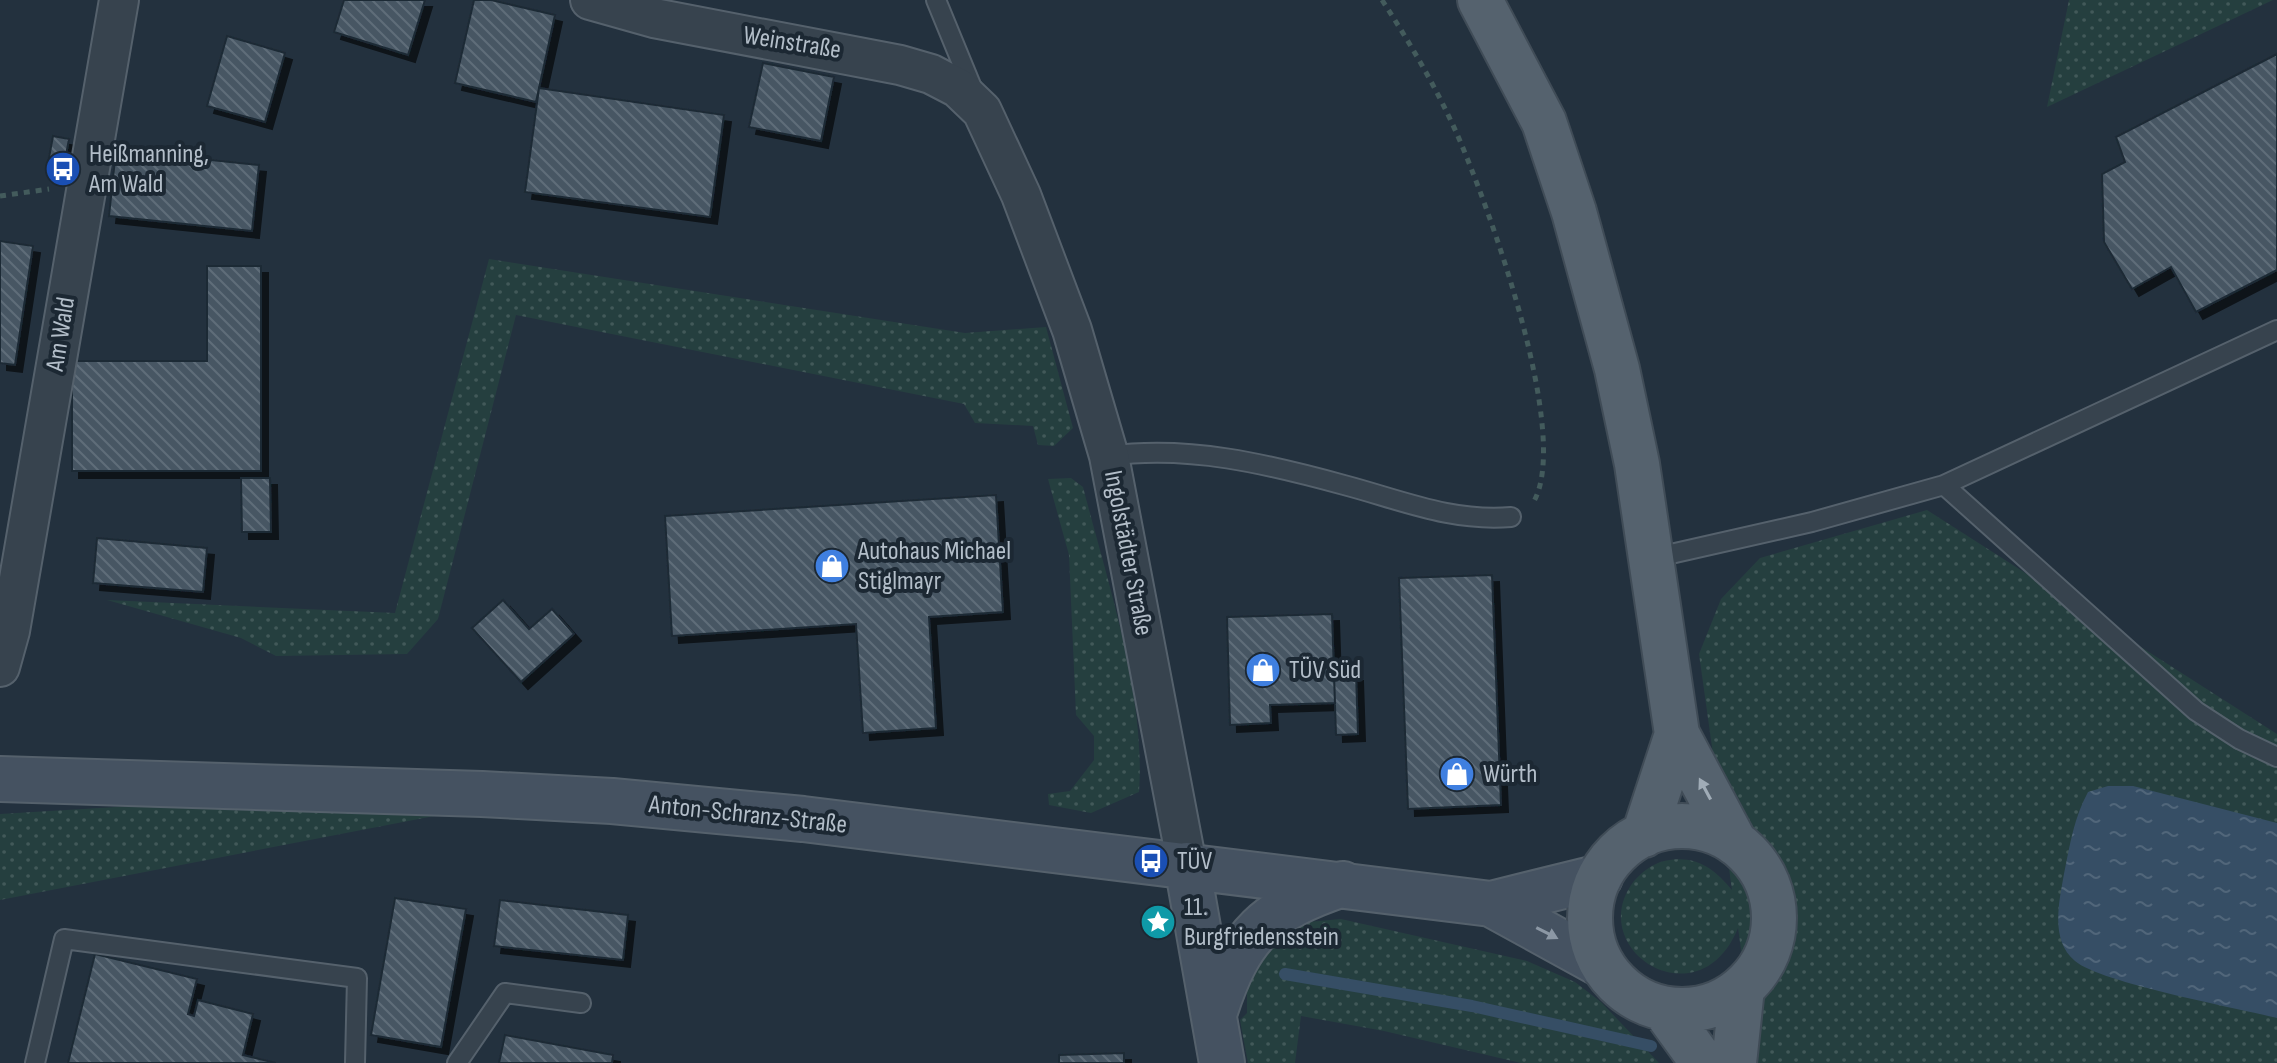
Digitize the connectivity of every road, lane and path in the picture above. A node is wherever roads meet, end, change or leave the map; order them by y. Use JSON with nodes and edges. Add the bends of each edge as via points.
{"nodes":[{"id":1,"x":119,"y":0,"type":"edge"},
{"id":2,"x":590,"y":0,"type":"edge"},
{"id":3,"x":936,"y":0,"type":"edge"},
{"id":4,"x":1382,"y":0,"type":"edge"},
{"id":5,"x":1480,"y":0,"type":"edge"},
{"id":6,"x":982,"y":111,"type":"junction"},
{"id":7,"x":2277,"y":330,"type":"edge"},
{"id":8,"x":1109,"y":456,"type":"junction"},
{"id":9,"x":1944,"y":485,"type":"junction"},
{"id":10,"x":1511,"y":517,"type":"joint"},
{"id":11,"x":1653,"y":558,"type":"junction"},
{"id":12,"x":0,"y":667,"type":"edge"},
{"id":13,"x":1677,"y":734,"type":"junction"},
{"id":14,"x":2277,"y":757,"type":"edge"},
{"id":15,"x":0,"y":779,"type":"edge"},
{"id":16,"x":1644,"y":835,"type":"junction"},
{"id":17,"x":1735,"y":843,"type":"junction"},
{"id":18,"x":1187,"y":865,"type":"junction"},
{"id":19,"x":1600,"y":877,"type":"junction"},
{"id":20,"x":1346,"y":884,"type":"junction"},
{"id":21,"x":1491,"y":904,"type":"junction"},
{"id":22,"x":1602,"y":965,"type":"junction"},
{"id":23,"x":1742,"y":988,"type":"junction"},
{"id":24,"x":581,"y":1003,"type":"dead end"},
{"id":25,"x":1664,"y":1009,"type":"junction"},
{"id":26,"x":1214,"y":1012,"type":"junction"},
{"id":27,"x":35,"y":1063,"type":"edge"},
{"id":28,"x":355,"y":1063,"type":"edge"},
{"id":29,"x":457,"y":1063,"type":"edge"},
{"id":30,"x":1222,"y":1063,"type":"edge"},
{"id":31,"x":1703,"y":1063,"type":"edge"},
{"id":32,"x":1734,"y":1063,"type":"edge"}],
"edges":[{"from":1,"to":12,"type":"street","name":"Am Wald"},
{"from":2,"to":6,"type":"street","name":"Weinstraße","via":[[654,18],[900,65],[958,88]]},
{"from":3,"to":6,"type":"lane"},
{"from":4,"to":10,"type":"path","via":[[1457,134],[1524,330],[1546,464],[1530,509]]},
{"from":5,"to":11,"type":"main road","via":[[1544,122],[1574,212],[1617,369]]},
{"from":6,"to":8,"type":"street","name":"Ingolstädter Straße","via":[[1021,195],[1072,330]]},
{"from":7,"to":9,"type":"lane"},
{"from":8,"to":10,"type":"lane","via":[[1147,451],[1204,455],[1258,464],[1457,517]]},
{"from":8,"to":18,"type":"street","name":"Ingolstädter Straße"},
{"from":9,"to":11,"type":"lane"},
{"from":9,"to":14,"type":"lane","via":[[2196,711]]},
{"from":11,"to":13,"type":"main road"},
{"from":13,"to":16,"type":"main road"},
{"from":17,"to":13,"type":"main road","one_way":true},
{"from":15,"to":18,"type":"main road","name":"Anton-Schranz-Straße","via":[[612,801]]},
{"from":16,"to":17,"type":"main road","via":[[1685,827],[1711,831]]},
{"from":16,"to":19,"type":"main road","via":[[1618,852]]},
{"from":17,"to":23,"type":"main road","via":[[1763,874],[1774,913],[1767,955]]},
{"from":18,"to":20,"type":"main road","name":"Anton-Schranz-Straße"},
{"from":18,"to":26,"type":"main road","name":"Ingolstädter Straße"},
{"from":19,"to":21,"type":"main road","name":"Anton-Schranz-Straße"},
{"from":19,"to":22,"type":"main road","via":[[1589,921]]},
{"from":20,"to":21,"type":"main road","name":"Anton-Schranz-Straße"},
{"from":20,"to":26,"type":"main road","name":"Ingolstädter Straße","via":[[1309,896],[1248,938],[1233,961]]},
{"from":21,"to":22,"type":"main road","name":"Anton-Schranz-Straße","one_way":true},
{"from":22,"to":25,"type":"main road","via":[[1629,994]]},
{"from":23,"to":25,"type":"main road","via":[[1706,1008]]},
{"from":23,"to":32,"type":"main road"},
{"from":24,"to":29,"type":"lane","via":[[505,993]]},
{"from":25,"to":31,"type":"main road"},
{"from":26,"to":30,"type":"main road","name":"Ingolstädter Straße"},
{"from":27,"to":28,"type":"lane","via":[[64,939],[357,978]]}]}
